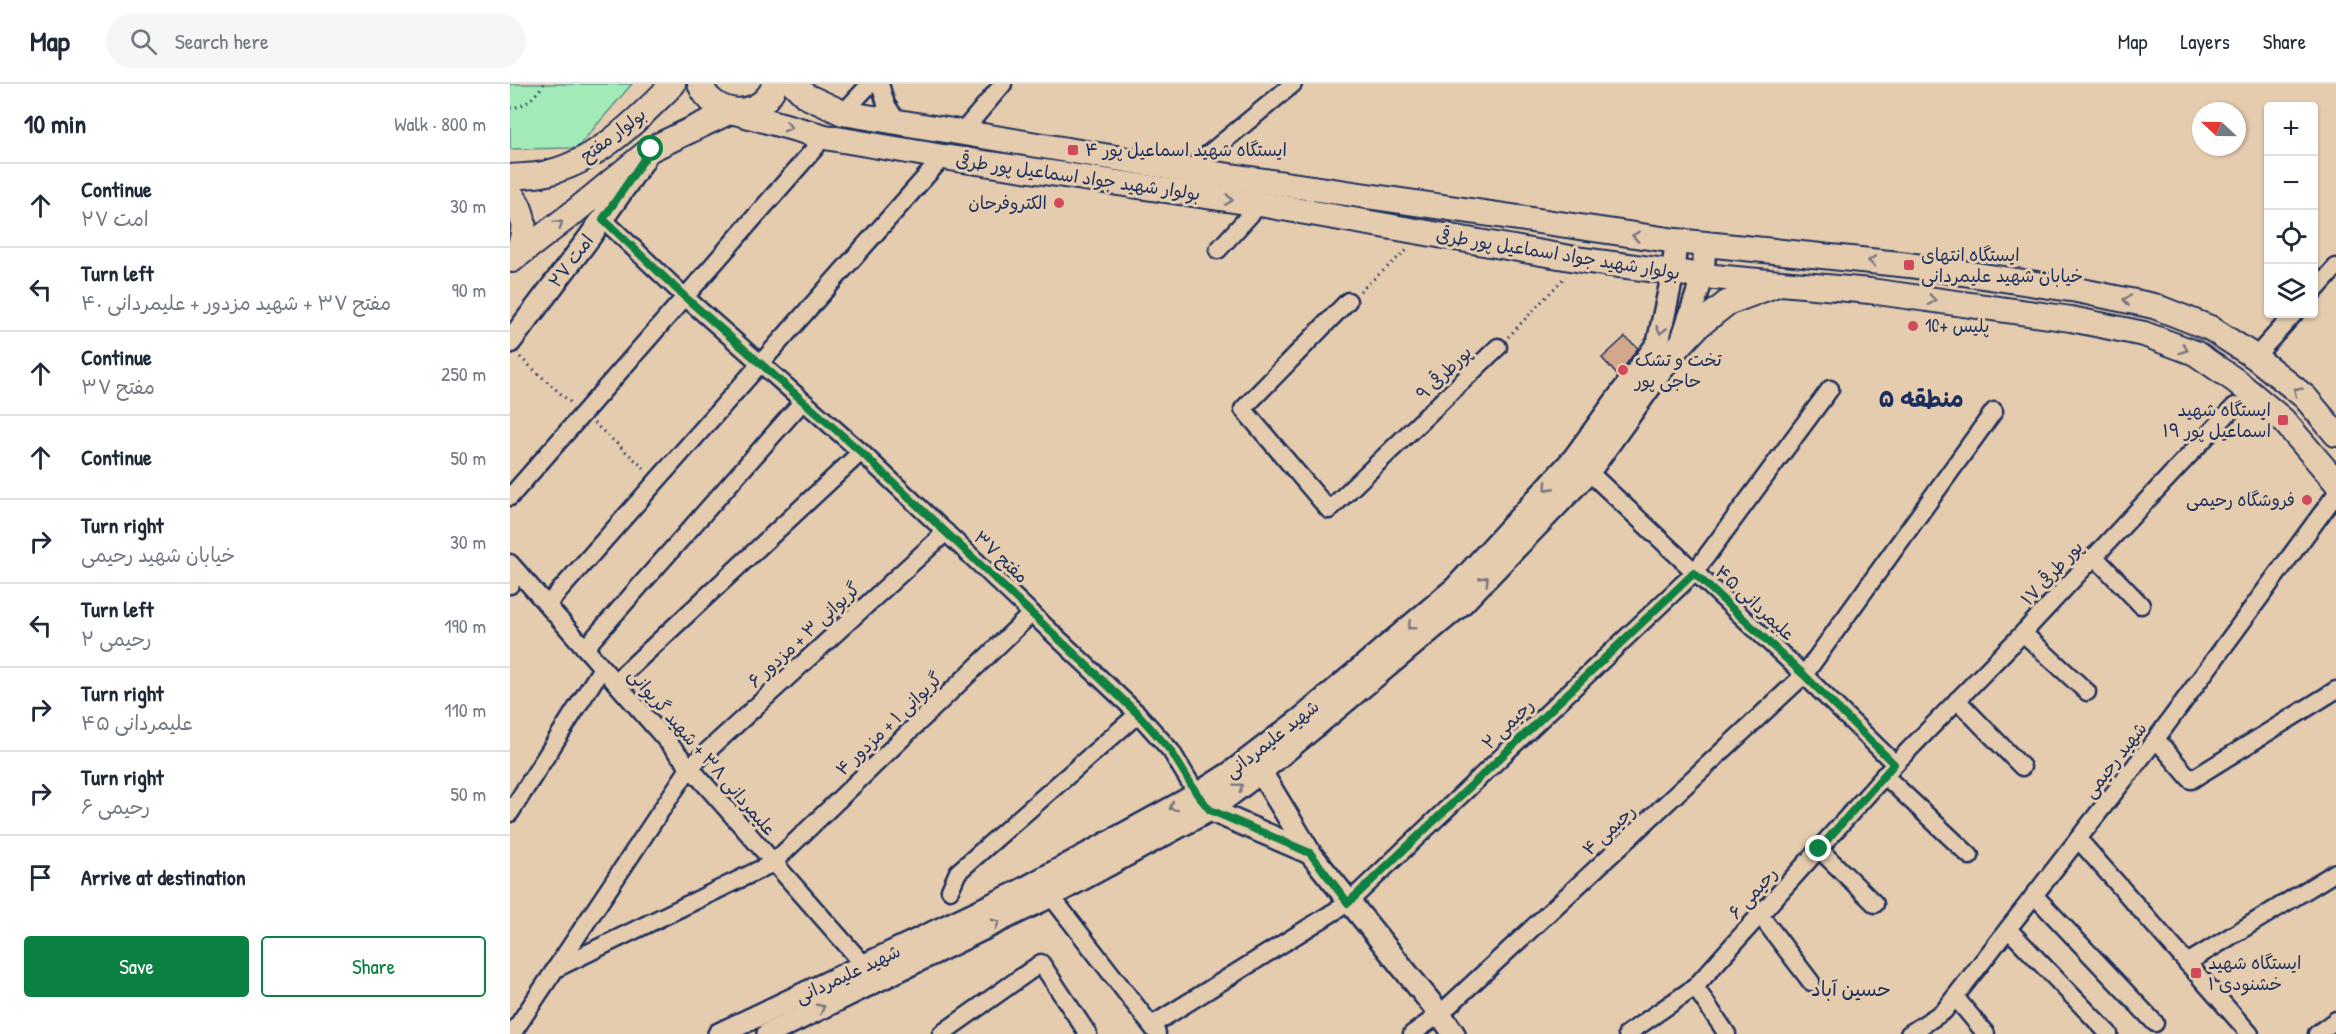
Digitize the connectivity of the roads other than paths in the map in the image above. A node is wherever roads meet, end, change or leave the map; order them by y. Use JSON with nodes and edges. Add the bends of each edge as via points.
{"nodes":[{"id":1,"x":673,"y":84,"type":"edge"},
{"id":2,"x":700,"y":84,"type":"edge"},
{"id":3,"x":776,"y":84,"type":"edge"},
{"id":4,"x":794,"y":84,"type":"edge"},
{"id":5,"x":870,"y":84,"type":"edge"},
{"id":6,"x":880,"y":84,"type":"edge"},
{"id":7,"x":1003,"y":84,"type":"edge"},
{"id":8,"x":1293,"y":84,"type":"edge"},
{"id":9,"x":731,"y":111,"type":"junction"},
{"id":10,"x":843,"y":112,"type":"junction"},
{"id":11,"x":897,"y":121,"type":"junction"},
{"id":12,"x":963,"y":131,"type":"junction"},
{"id":13,"x":816,"y":147,"type":"dead end"},
{"id":14,"x":651,"y":149,"type":"junction"},
{"id":15,"x":943,"y":157,"type":"junction"},
{"id":16,"x":1189,"y":170,"type":"junction"},
{"id":17,"x":510,"y":177,"type":"edge"},
{"id":18,"x":510,"y":193,"type":"edge"},
{"id":19,"x":1260,"y":204,"type":"junction"},
{"id":20,"x":603,"y":219,"type":"junction"},
{"id":21,"x":1676,"y":241,"type":"junction"},
{"id":22,"x":1705,"y":244,"type":"junction"},
{"id":23,"x":1218,"y":250,"type":"dead end"},
{"id":24,"x":511,"y":260,"type":"edge"},
{"id":25,"x":2336,"y":267,"type":"edge"},
{"id":26,"x":1673,"y":273,"type":"junction"},
{"id":27,"x":1703,"y":276,"type":"junction"},
{"id":28,"x":1782,"y":282,"type":"junction"},
{"id":29,"x":2318,"y":287,"type":"edge"},
{"id":30,"x":685,"y":297,"type":"junction"},
{"id":31,"x":1348,"y":301,"type":"road end"},
{"id":32,"x":2290,"y":318,"type":"edge"},
{"id":33,"x":1680,"y":345,"type":"junction"},
{"id":34,"x":1498,"y":347,"type":"road end"},
{"id":35,"x":514,"y":348,"type":"edge"},
{"id":36,"x":2255,"y":357,"type":"junction"},
{"id":37,"x":761,"y":364,"type":"junction"},
{"id":38,"x":1830,"y":389,"type":"dead end"},
{"id":39,"x":803,"y":401,"type":"junction"},
{"id":40,"x":2235,"y":406,"type":"dead end"},
{"id":41,"x":1994,"y":411,"type":"dead end"},
{"id":42,"x":2336,"y":434,"type":"edge"},
{"id":43,"x":861,"y":452,"type":"junction"},
{"id":44,"x":1582,"y":465,"type":"junction"},
{"id":45,"x":2336,"y":482,"type":"edge"},
{"id":46,"x":2336,"y":494,"type":"edge"},
{"id":47,"x":510,"y":497,"type":"edge"},
{"id":48,"x":946,"y":532,"type":"junction"},
{"id":49,"x":2094,"y":556,"type":"junction"},
{"id":50,"x":513,"y":573,"type":"edge"},
{"id":51,"x":1694,"y":573,"type":"junction"},
{"id":52,"x":547,"y":605,"type":"junction"},
{"id":53,"x":2141,"y":605,"type":"dead end"},
{"id":54,"x":1032,"y":613,"type":"junction"},
{"id":55,"x":2024,"y":633,"type":"junction"},
{"id":56,"x":585,"y":648,"type":"junction"},
{"id":57,"x":602,"y":668,"type":"junction"},
{"id":58,"x":1804,"y":675,"type":"junction"},
{"id":59,"x":615,"y":682,"type":"junction"},
{"id":60,"x":2336,"y":690,"type":"edge"},
{"id":61,"x":2087,"y":692,"type":"dead end"},
{"id":62,"x":1957,"y":700,"type":"junction"},
{"id":63,"x":1138,"y":714,"type":"junction"},
{"id":64,"x":2156,"y":739,"type":"junction"},
{"id":65,"x":1257,"y":764,"type":"junction"},
{"id":66,"x":690,"y":767,"type":"junction"},
{"id":67,"x":2022,"y":767,"type":"dead end"},
{"id":68,"x":1889,"y":770,"type":"junction"},
{"id":69,"x":1204,"y":802,"type":"junction"},
{"id":70,"x":510,"y":813,"type":"edge"},
{"id":71,"x":2078,"y":839,"type":"junction"},
{"id":72,"x":1819,"y":849,"type":"junction"},
{"id":73,"x":1310,"y":853,"type":"junction"},
{"id":74,"x":1970,"y":856,"type":"dead end"},
{"id":75,"x":773,"y":863,"type":"junction"},
{"id":76,"x":2336,"y":872,"type":"edge"},
{"id":77,"x":1047,"y":887,"type":"junction"},
{"id":78,"x":950,"y":890,"type":"dead end"},
{"id":79,"x":2034,"y":895,"type":"junction"},
{"id":80,"x":1348,"y":903,"type":"junction"},
{"id":81,"x":1875,"y":904,"type":"dead end"},
{"id":82,"x":1760,"y":915,"type":"junction"},
{"id":83,"x":2008,"y":929,"type":"junction"},
{"id":84,"x":2187,"y":963,"type":"junction"},
{"id":85,"x":555,"y":970,"type":"junction"},
{"id":86,"x":870,"y":974,"type":"junction"},
{"id":87,"x":1811,"y":982,"type":"dead end"},
{"id":88,"x":1695,"y":987,"type":"junction"},
{"id":89,"x":1954,"y":997,"type":"junction"},
{"id":90,"x":1440,"y":1014,"type":"junction"},
{"id":91,"x":2336,"y":1020,"type":"edge"},
{"id":92,"x":2155,"y":1023,"type":"dead end"},
{"id":93,"x":767,"y":1029,"type":"edge"},
{"id":94,"x":1155,"y":1030,"type":"edge"},
{"id":95,"x":2241,"y":1031,"type":"edge"},
{"id":96,"x":512,"y":1034,"type":"edge"},
{"id":97,"x":719,"y":1034,"type":"edge"},
{"id":98,"x":941,"y":1034,"type":"edge"},
{"id":99,"x":1088,"y":1034,"type":"edge"},
{"id":100,"x":1412,"y":1034,"type":"edge"},
{"id":101,"x":1454,"y":1034,"type":"edge"},
{"id":102,"x":1628,"y":1034,"type":"edge"},
{"id":103,"x":1727,"y":1034,"type":"edge"},
{"id":104,"x":1909,"y":1034,"type":"edge"},
{"id":105,"x":1986,"y":1034,"type":"edge"},
{"id":106,"x":2109,"y":1034,"type":"edge"},
{"id":107,"x":2317,"y":1034,"type":"edge"}],
"edges":[{"from":1,"to":17,"type":"main road","name":"بولوار مفتح","via":[[608,143],[577,163],[546,173]]},
{"from":2,"to":9,"type":"main road","name":"بولوار شهید جواد اسماعیل پور طرقی","via":[[712,103]]},
{"from":3,"to":9,"type":"main road","name":"بولوار مفتح","via":[[761,104]]},
{"from":4,"to":10,"type":"main road","name":"بولوار شهید جواد اسماعیل پور طرقی","via":[[806,96]]},
{"from":5,"to":10,"type":"street"},
{"from":6,"to":11,"type":"street"},
{"from":7,"to":12,"type":"street"},
{"from":8,"to":16,"type":"street"},
{"from":9,"to":14,"type":"main road","name":"بولوار مفتح"},
{"from":9,"to":15,"type":"main road","name":"بولوار شهید جواد اسماعیل پور طرقی","one_way":true,"via":[[825,137]]},
{"from":10,"to":11,"type":"main road","name":"بولوار شهید جواد اسماعیل پور طرقی"},
{"from":11,"to":12,"type":"main road","name":"بولوار شهید جواد اسماعیل پور طرقی"},
{"from":12,"to":16,"type":"main road","name":"بولوار شهید جواد اسماعیل پور طرقی"},
{"from":13,"to":30,"type":"street"},
{"from":14,"to":20,"type":"street","name":"امت ۲۷"},
{"from":24,"to":14,"type":"main road","name":"بولوار مفتح","one_way":true},
{"from":15,"to":19,"type":"main road","name":"بولوار شهید جواد اسماعیل پور طرقی","one_way":true},
{"from":15,"to":37,"type":"street"},
{"from":21,"to":16,"type":"main road","name":"بولوار شهید جواد اسماعیل پور طرقی","one_way":true},
{"from":18,"to":24,"type":"main road","via":[[524,223],[524,236]]},
{"from":19,"to":23,"type":"street"},
{"from":19,"to":26,"type":"main road","name":"بولوار شهید جواد اسماعیل پور طرقی"},
{"from":20,"to":30,"type":"street","name":"مفتح ۳۷"},
{"from":20,"to":35,"type":"street","name":"امت ۲۷"},
{"from":21,"to":22,"type":"main road","name":"بولوار شهید جواد اسماعیل پور طرقی"},
{"from":21,"to":26,"type":"street","name":"شهید علیمردانی"},
{"from":22,"to":27,"type":"street","name":"شهید علیمردانی"},
{"from":36,"to":22,"type":"main road","name":"بولوار شهید جواد اسماعیل پور طرقی","one_way":true,"via":[[2210,328],[2154,306],[2077,290],[1909,265]]},
{"from":25,"to":29,"type":"street"},
{"from":26,"to":27,"type":"main road","name":"بولوار شهید جواد اسماعیل پور طرقی"},
{"from":26,"to":44,"type":"street","name":"شهید علیمردانی","one_way":true,"via":[[1658,343]]},
{"from":27,"to":28,"type":"main road","name":"بولوار شهید جواد اسماعیل پور طرقی"},
{"from":27,"to":33,"type":"street","name":"شهید علیمردانی"},
{"from":28,"to":33,"type":"main road","via":[[1727,303]]},
{"from":28,"to":45,"type":"main road","name":"بولوار شهید جواد اسماعیل پور طرقی","one_way":true,"via":[[2071,319],[2144,334],[2196,353],[2236,381],[2283,420]]},
{"from":30,"to":37,"type":"street","name":"مفتح ۳۷"},
{"from":30,"to":47,"type":"street"},
{"from":31,"to":34,"type":"street","name":"پورطرقی ۹","via":[[1243,409],[1329,510]]},
{"from":32,"to":36,"type":"street"},
{"from":33,"to":44,"type":"street","name":"شهید علیمردانی"},
{"from":42,"to":36,"type":"main road","name":"بولوار شهید جواد اسماعیل پور طرقی","one_way":true,"via":[[2305,397]]},
{"from":37,"to":39,"type":"street","name":"مفتح ۳۷"},
{"from":37,"to":52,"type":"street"},
{"from":38,"to":51,"type":"street","name":"رحیمی ۲"},
{"from":39,"to":43,"type":"street","name":"مفتح ۳۷"},
{"from":39,"to":56,"type":"street"},
{"from":40,"to":49,"type":"street","name":"پور طرقی ۱۷"},
{"from":41,"to":58,"type":"street","name":"رحیمی ۴"},
{"from":43,"to":48,"type":"street","name":"مفتح ۳۷"},
{"from":43,"to":59,"type":"street"},
{"from":44,"to":51,"type":"street","name":"علیمردانی ۴۵"},
{"from":44,"to":65,"type":"street","name":"شهید علیمردانی","via":[[1455,588]]},
{"from":46,"to":64,"type":"street","name":"شهید رحیمی"},
{"from":48,"to":54,"type":"street","name":"مفتح ۳۷"},
{"from":48,"to":66,"type":"street","name":"گریوانی ۳ + مزدور ۶"},
{"from":49,"to":53,"type":"street"},
{"from":49,"to":55,"type":"street","name":"پور طرقی ۱۷"},
{"from":50,"to":52,"type":"street","name":"علیمردانی ۳۸ + شهید گریوانی"},
{"from":51,"to":58,"type":"street","name":"علیمردانی ۴۵"},
{"from":51,"to":80,"type":"street","name":"رحیمی ۲"},
{"from":52,"to":56,"type":"street","name":"علیمردانی ۳۸ + شهید گریوانی"},
{"from":54,"to":63,"type":"street","name":"مفتح ۳۷"},
{"from":54,"to":75,"type":"street","name":"گریوانی ۱ + مزدور ۴"},
{"from":55,"to":61,"type":"street"},
{"from":55,"to":62,"type":"street","name":"پور طرقی ۱۷"},
{"from":56,"to":57,"type":"street","name":"علیمردانی ۳۸ + شهید گریوانی"},
{"from":57,"to":59,"type":"street","name":"علیمردانی ۳۸ + شهید گریوانی"},
{"from":57,"to":70,"type":"street"},
{"from":58,"to":68,"type":"street","name":"علیمردانی ۴۵"},
{"from":58,"to":90,"type":"street","name":"رحیمی ۴"},
{"from":59,"to":66,"type":"street","name":"علیمردانی ۳۸ + شهید گریوانی"},
{"from":60,"to":64,"type":"street","via":[[2191,780]]},
{"from":62,"to":67,"type":"street"},
{"from":62,"to":68,"type":"street","name":"پور طرقی ۱۷"},
{"from":63,"to":69,"type":"street","name":"مفتح ۳۷","via":[[1171,751]]},
{"from":63,"to":78,"type":"street","via":[[958,872]]},
{"from":64,"to":71,"type":"street","name":"شهید رحیمی"},
{"from":65,"to":69,"type":"street","name":"شهید علیمردانی"},
{"from":65,"to":73,"type":"street"},
{"from":66,"to":75,"type":"street","name":"علیمردانی ۳۸ + شهید گریوانی"},
{"from":66,"to":85,"type":"street","name":"گریوانی ۳ + مزدور ۶"},
{"from":68,"to":72,"type":"street","name":"رحیمی ۶"},
{"from":68,"to":74,"type":"street","name":"علیمردانی ۴۵"},
{"from":69,"to":73,"type":"street"},
{"from":69,"to":77,"type":"street","name":"شهید علیمردانی"},
{"from":71,"to":79,"type":"street","name":"شهید رحیمی"},
{"from":71,"to":84,"type":"street"},
{"from":72,"to":81,"type":"street"},
{"from":72,"to":82,"type":"street","name":"رحیمی ۶"},
{"from":73,"to":80,"type":"street"},
{"from":75,"to":85,"type":"street","name":"گریوانی ۱ + مزدور ۴"},
{"from":75,"to":86,"type":"street","name":"علیمردانی ۳۸ + شهید گریوانی"},
{"from":76,"to":84,"type":"street"},
{"from":77,"to":86,"type":"street","name":"شهید علیمردانی","via":[[1016,893]]},
{"from":77,"to":94,"type":"street"},
{"from":79,"to":83,"type":"street","name":"شهید رحیمی"},
{"from":79,"to":92,"type":"street"},
{"from":80,"to":90,"type":"street"},
{"from":80,"to":94,"type":"street","name":"رحیمی ۲"},
{"from":82,"to":87,"type":"street"},
{"from":82,"to":88,"type":"street","name":"رحیمی ۶"},
{"from":83,"to":89,"type":"street","name":"شهید رحیمی"},
{"from":83,"to":106,"type":"street"},
{"from":84,"to":95,"type":"street"},
{"from":85,"to":96,"type":"street","name":"گریوانی ۳ + مزدور ۶"},
{"from":86,"to":93,"type":"street","name":"شهید علیمردانی"},
{"from":88,"to":102,"type":"street","name":"رحیمی ۶"},
{"from":88,"to":103,"type":"street"},
{"from":89,"to":104,"type":"street","name":"شهید رحیمی","via":[[1944,1011]]},
{"from":89,"to":105,"type":"street"},
{"from":90,"to":100,"type":"street","name":"رحیمی ۴"},
{"from":90,"to":101,"type":"street"},
{"from":91,"to":107,"type":"street"},
{"from":93,"to":97,"type":"street","name":"شهید علیمردانی"},
{"from":98,"to":99,"type":"street","via":[[1041,963]]}]}
